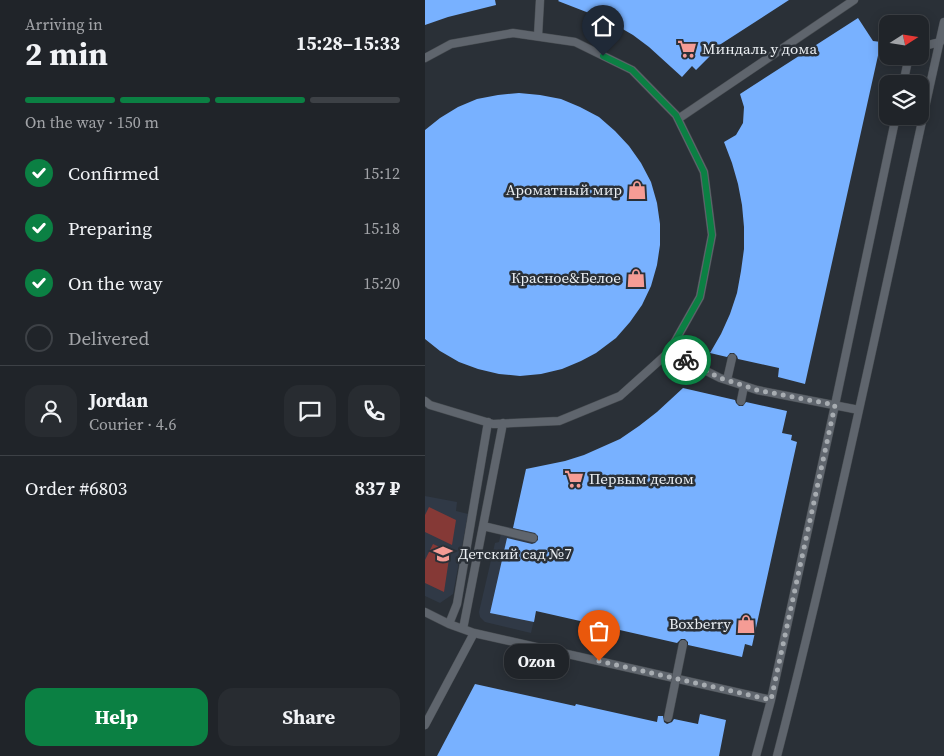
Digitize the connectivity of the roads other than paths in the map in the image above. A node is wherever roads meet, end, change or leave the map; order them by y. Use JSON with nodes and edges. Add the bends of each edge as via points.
{"nodes":[{"id":1,"x":540,"y":0,"type":"edge"},
{"id":2,"x":854,"y":0,"type":"edge"},
{"id":3,"x":944,"y":22,"type":"edge"},
{"id":4,"x":538,"y":36,"type":"junction"},
{"id":5,"x":939,"y":42,"type":"junction"},
{"id":6,"x":929,"y":45,"type":"edge"},
{"id":7,"x":425,"y":58,"type":"edge"},
{"id":8,"x":678,"y":119,"type":"junction"},
{"id":9,"x":894,"y":125,"type":"edge"},
{"id":10,"x":669,"y":352,"type":"junction"},
{"id":11,"x":732,"y":358,"type":"dead end"},
{"id":12,"x":727,"y":380,"type":"junction"},
{"id":13,"x":744,"y":386,"type":"junction"},
{"id":14,"x":425,"y":401,"type":"edge"},
{"id":15,"x":741,"y":401,"type":"dead end"},
{"id":16,"x":835,"y":405,"type":"junction"},
{"id":17,"x":859,"y":410,"type":"junction"},
{"id":18,"x":488,"y":422,"type":"junction"},
{"id":19,"x":503,"y":423,"type":"junction"},
{"id":20,"x":483,"y":526,"type":"junction"},
{"id":21,"x":533,"y":538,"type":"dead end"},
{"id":22,"x":425,"y":612,"type":"edge"},
{"id":23,"x":449,"y":624,"type":"junction"},
{"id":24,"x":463,"y":629,"type":"junction"},
{"id":25,"x":474,"y":633,"type":"junction"},
{"id":26,"x":683,"y":644,"type":"dead end"},
{"id":27,"x":771,"y":700,"type":"junction"},
{"id":28,"x":668,"y":718,"type":"dead end"},
{"id":29,"x":425,"y":725,"type":"edge"},
{"id":30,"x":756,"y":756,"type":"edge"},
{"id":31,"x":777,"y":756,"type":"edge"}],
"edges":[{"from":1,"to":4,"type":"lane"},
{"from":2,"to":8,"type":"lane"},
{"from":3,"to":5,"type":"lane"},
{"from":4,"to":7,"type":"lane","via":[[513,33],[451,44]]},
{"from":4,"to":8,"type":"lane","via":[[575,42],[632,70]]},
{"from":5,"to":6,"type":"lane"},
{"from":5,"to":17,"type":"lane"},
{"from":8,"to":10,"type":"lane","via":[[704,172],[712,235],[700,297]]},
{"from":9,"to":16,"type":"lane"},
{"from":10,"to":12,"type":"lane"},
{"from":10,"to":19,"type":"lane","via":[[620,396],[559,421]]},
{"from":11,"to":12,"type":"lane"},
{"from":12,"to":13,"type":"lane"},
{"from":13,"to":15,"type":"lane"},
{"from":13,"to":16,"type":"lane"},
{"from":14,"to":18,"type":"lane"},
{"from":16,"to":17,"type":"lane"},
{"from":16,"to":27,"type":"lane"},
{"from":17,"to":31,"type":"lane"},
{"from":18,"to":19,"type":"lane"},
{"from":18,"to":23,"type":"lane","via":[[457,604]]},
{"from":19,"to":20,"type":"lane"},
{"from":20,"to":21,"type":"lane"},
{"from":20,"to":24,"type":"lane"},
{"from":22,"to":23,"type":"lane"},
{"from":23,"to":24,"type":"lane"},
{"from":24,"to":25,"type":"lane"},
{"from":25,"to":27,"type":"lane"},
{"from":25,"to":29,"type":"lane"},
{"from":26,"to":28,"type":"lane","bridge":true},
{"from":27,"to":30,"type":"lane"}]}
